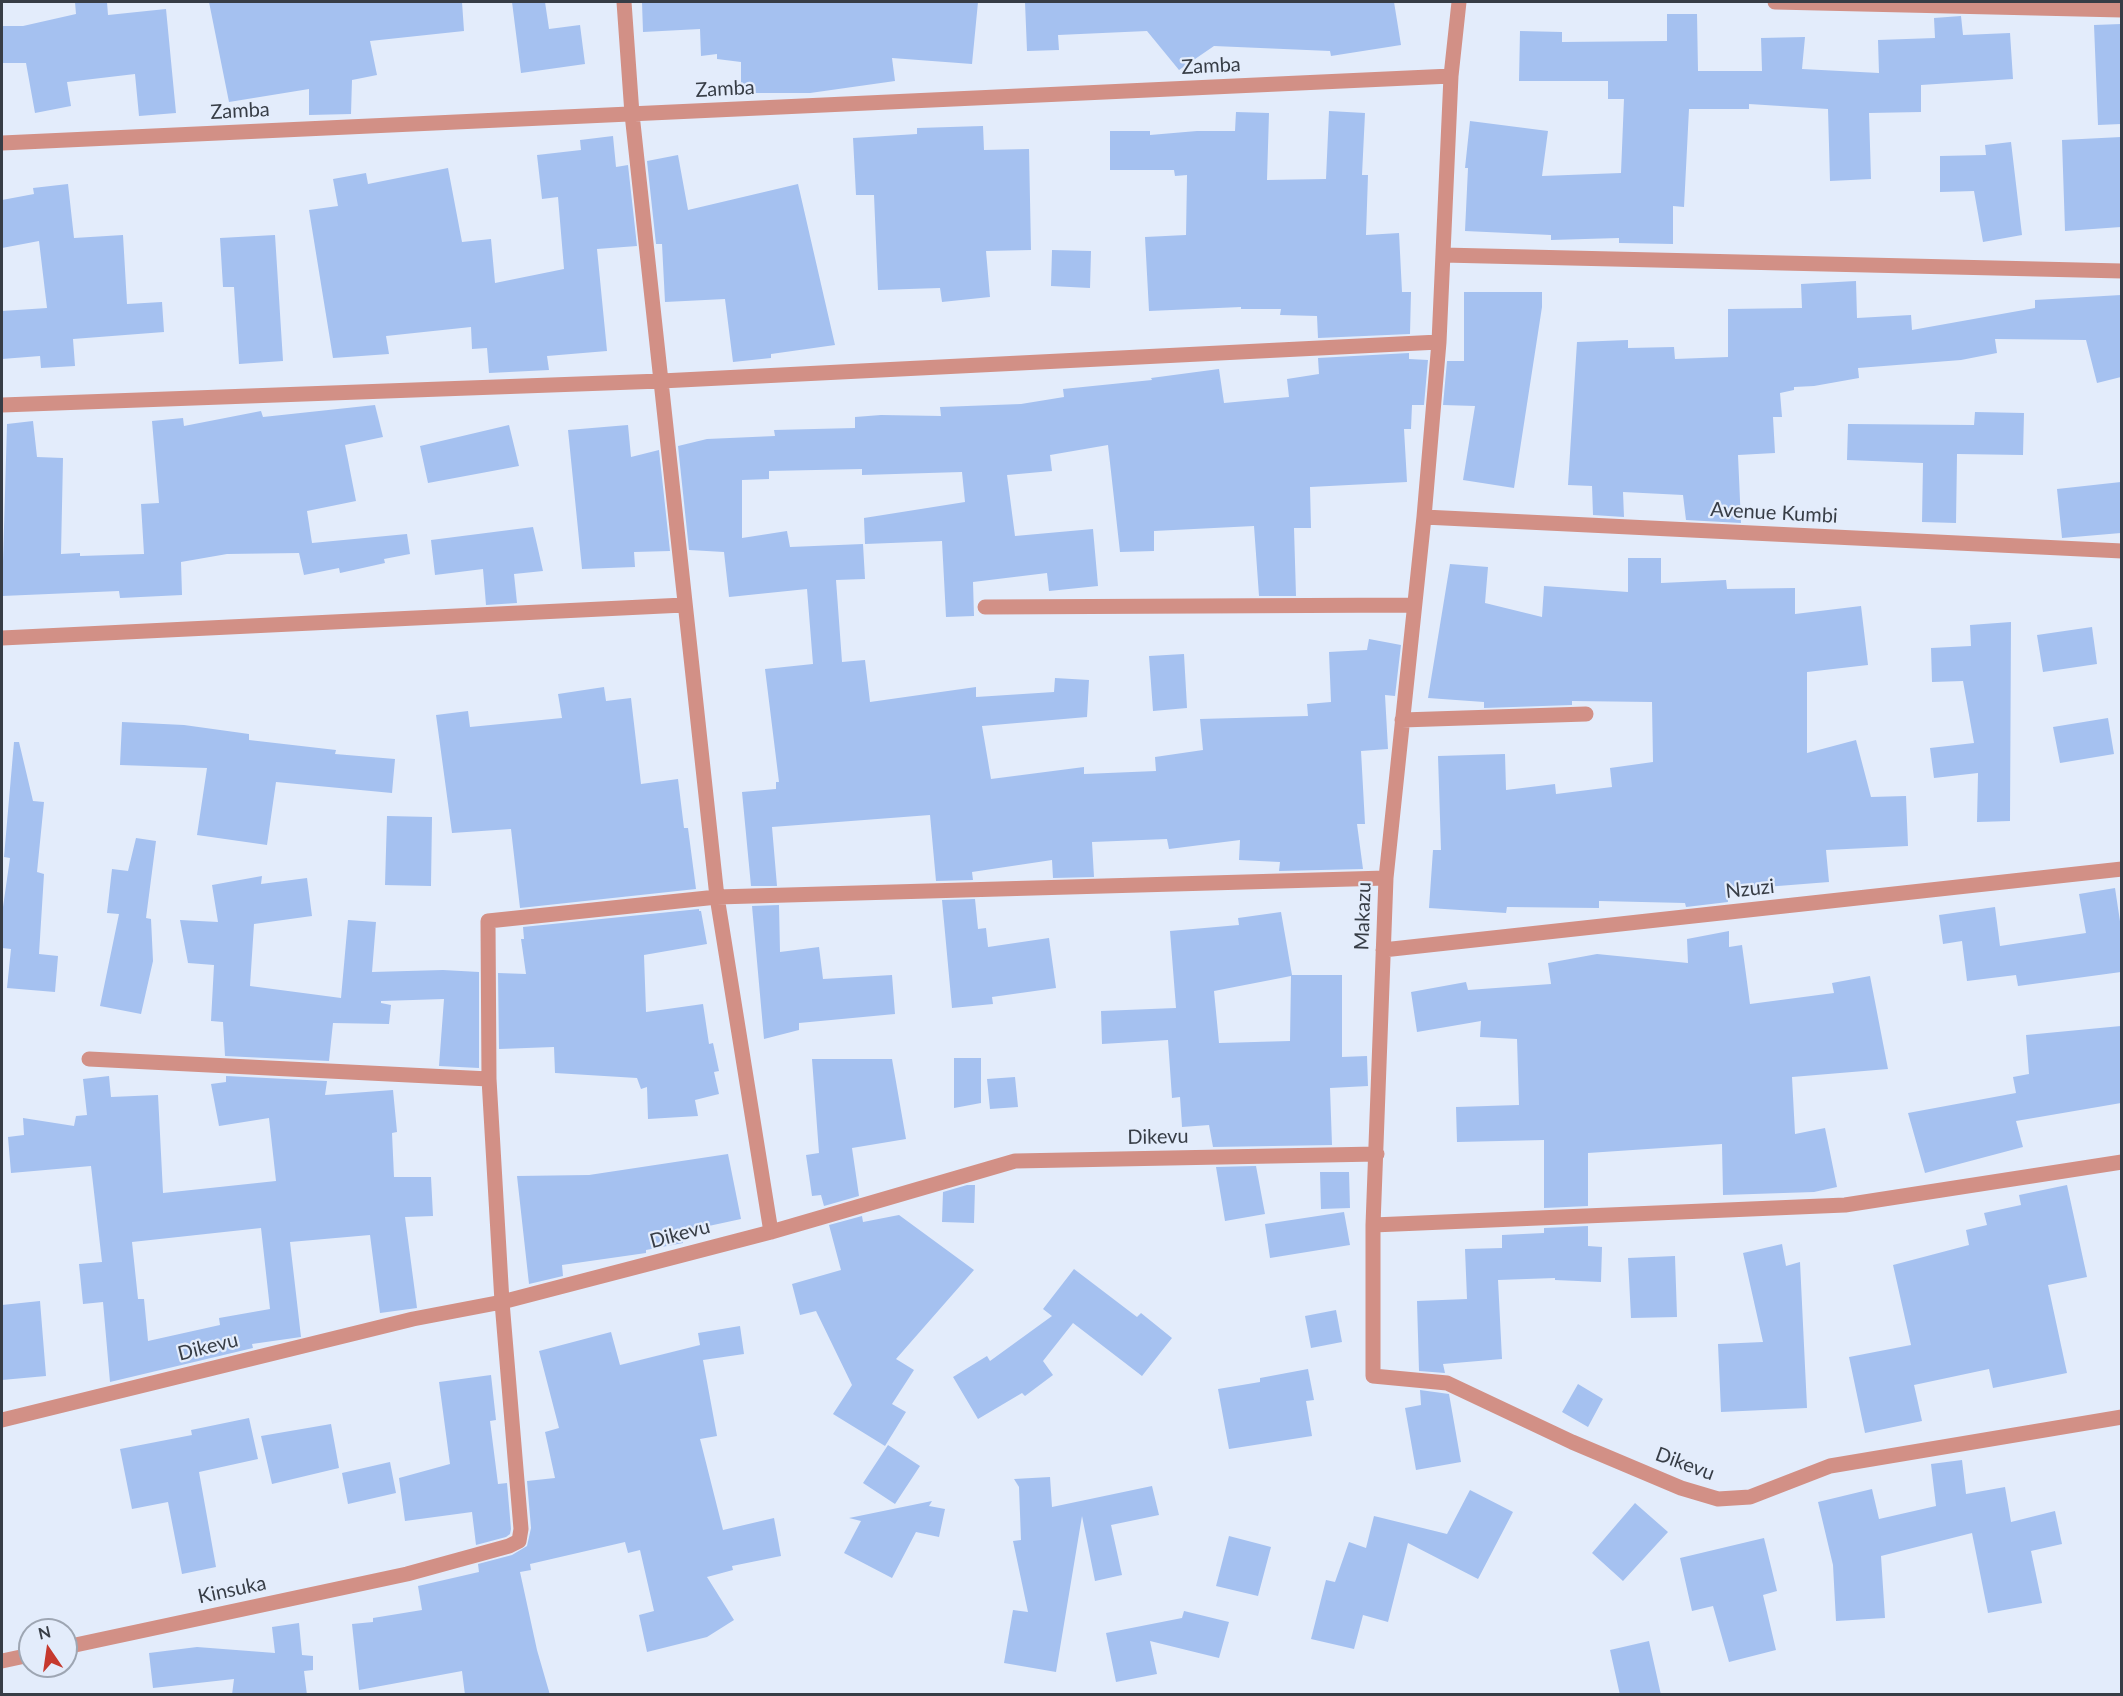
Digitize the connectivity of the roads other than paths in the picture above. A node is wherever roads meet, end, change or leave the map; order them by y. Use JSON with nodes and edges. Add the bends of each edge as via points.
{"nodes":[{"id":1,"x":624,"y":2,"type":"edge"},
{"id":2,"x":1459,"y":2,"type":"edge"},
{"id":3,"x":1775,"y":2,"type":"edge"},
{"id":4,"x":2121,"y":10,"type":"edge"},
{"id":5,"x":1451,"y":76,"type":"junction"},
{"id":6,"x":632,"y":114,"type":"junction"},
{"id":7,"x":2,"y":142,"type":"edge"},
{"id":8,"x":1443,"y":255,"type":"junction"},
{"id":9,"x":2121,"y":271,"type":"edge"},
{"id":10,"x":1439,"y":342,"type":"junction"},
{"id":11,"x":661,"y":381,"type":"junction"},
{"id":12,"x":2,"y":405,"type":"edge"},
{"id":13,"x":1424,"y":517,"type":"junction"},
{"id":14,"x":2121,"y":551,"type":"edge"},
{"id":15,"x":684,"y":604,"type":"junction"},
{"id":16,"x":1414,"y":605,"type":"junction"},
{"id":17,"x":985,"y":607,"type":"dead end"},
{"id":18,"x":2,"y":638,"type":"edge"},
{"id":19,"x":1586,"y":714,"type":"dead end"},
{"id":20,"x":1402,"y":720,"type":"junction"},
{"id":21,"x":2121,"y":869,"type":"edge"},
{"id":22,"x":1386,"y":878,"type":"junction"},
{"id":23,"x":717,"y":897,"type":"junction"},
{"id":24,"x":1383,"y":950,"type":"junction"},
{"id":25,"x":89,"y":1059,"type":"dead end"},
{"id":26,"x":489,"y":1079,"type":"junction"},
{"id":27,"x":1377,"y":1154,"type":"junction"},
{"id":28,"x":2121,"y":1162,"type":"edge"},
{"id":29,"x":1373,"y":1225,"type":"junction"},
{"id":30,"x":771,"y":1232,"type":"junction"},
{"id":31,"x":502,"y":1302,"type":"junction"},
{"id":32,"x":1373,"y":1318,"type":"joint"},
{"id":33,"x":2121,"y":1417,"type":"edge"},
{"id":34,"x":2,"y":1420,"type":"edge"},
{"id":35,"x":78,"y":1644,"type":"edge"},
{"id":36,"x":18,"y":1658,"type":"edge"},
{"id":37,"x":2,"y":1661,"type":"edge"}],
"edges":[{"from":1,"to":6,"type":"street"},
{"from":2,"to":5,"type":"street","name":"Makazu"},
{"from":3,"to":4,"type":"street"},
{"from":5,"to":6,"type":"street","name":"Zamba"},
{"from":5,"to":8,"type":"street","name":"Makazu"},
{"from":6,"to":7,"type":"street","name":"Zamba"},
{"from":6,"to":11,"type":"street"},
{"from":8,"to":9,"type":"street"},
{"from":8,"to":10,"type":"street","name":"Makazu"},
{"from":10,"to":11,"type":"street"},
{"from":10,"to":13,"type":"street","name":"Makazu"},
{"from":11,"to":12,"type":"street"},
{"from":11,"to":15,"type":"street"},
{"from":13,"to":14,"type":"street","name":"Avenue Kumbi"},
{"from":13,"to":16,"type":"street","name":"Makazu"},
{"from":15,"to":18,"type":"street"},
{"from":15,"to":23,"type":"street"},
{"from":16,"to":17,"type":"street"},
{"from":16,"to":20,"type":"street","name":"Makazu"},
{"from":19,"to":20,"type":"street"},
{"from":20,"to":22,"type":"street","name":"Makazu"},
{"from":21,"to":24,"type":"street","name":"Nzuzi"},
{"from":22,"to":23,"type":"street"},
{"from":22,"to":24,"type":"street","name":"Makazu"},
{"from":23,"to":26,"type":"street","via":[[488,921]]},
{"from":23,"to":30,"type":"street"},
{"from":24,"to":27,"type":"street","name":"Makazu"},
{"from":25,"to":26,"type":"street"},
{"from":26,"to":31,"type":"street"},
{"from":27,"to":29,"type":"street","name":"Makazu"},
{"from":27,"to":30,"type":"street","name":"Dikevu","via":[[1015,1161]]},
{"from":28,"to":29,"type":"street","via":[[1845,1205]]},
{"from":29,"to":32,"type":"street","name":"Makazu"},
{"from":30,"to":31,"type":"street","name":"Dikevu"},
{"from":31,"to":34,"type":"street","name":"Dikevu","via":[[412,1318]]},
{"from":31,"to":35,"type":"street","name":"Kinsuka","via":[[519,1541],[407,1574]]},
{"from":32,"to":33,"type":"street","name":"Dikevu","via":[[1373,1376],[1447,1383],[1605,1456],[1681,1488],[1718,1498],[1750,1497],[1830,1466]]},
{"from":36,"to":37,"type":"street"}]}
